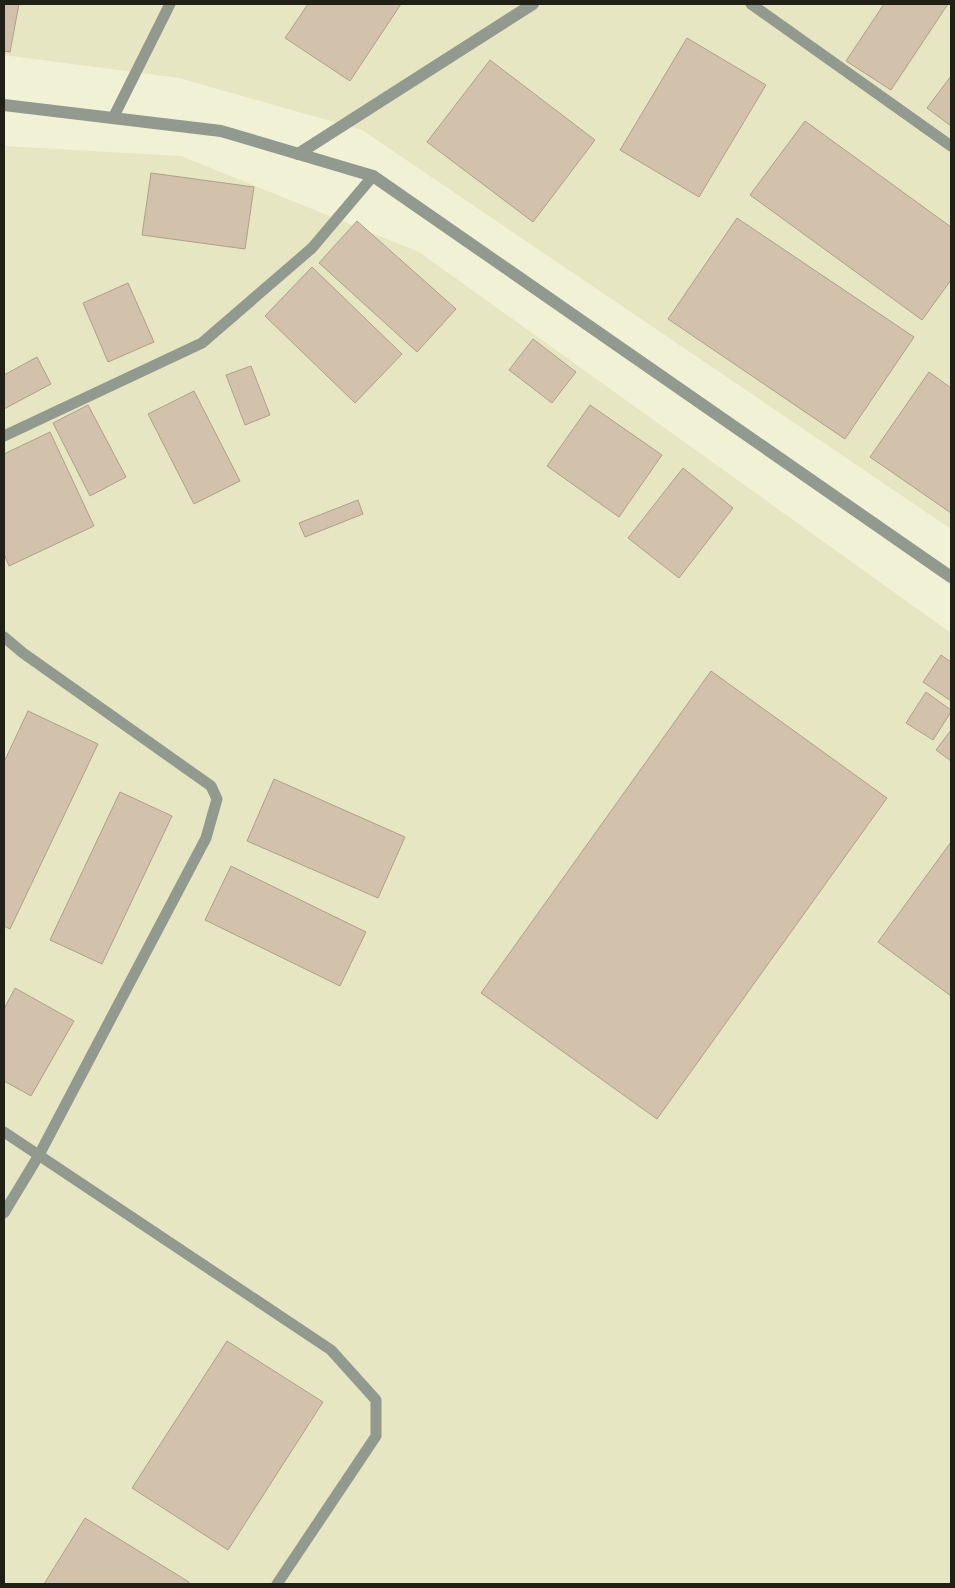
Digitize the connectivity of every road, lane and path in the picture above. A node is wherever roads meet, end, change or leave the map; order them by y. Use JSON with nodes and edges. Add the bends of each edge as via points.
{"nodes":[{"id":1,"x":170,"y":4,"type":"edge"},
{"id":2,"x":533,"y":4,"type":"edge"},
{"id":3,"x":751,"y":4,"type":"edge"},
{"id":4,"x":4,"y":105,"type":"edge"},
{"id":5,"x":113,"y":118,"type":"junction"},
{"id":6,"x":951,"y":146,"type":"edge"},
{"id":7,"x":298,"y":154,"type":"junction"},
{"id":8,"x":372,"y":176,"type":"junction"},
{"id":9,"x":4,"y":436,"type":"edge"},
{"id":10,"x":951,"y":577,"type":"edge"},
{"id":11,"x":4,"y":637,"type":"edge"},
{"id":12,"x":4,"y":1132,"type":"edge"},
{"id":13,"x":39,"y":1156,"type":"junction"},
{"id":14,"x":4,"y":1213,"type":"edge"},
{"id":15,"x":277,"y":1584,"type":"edge"}],
"edges":[{"from":1,"to":5,"type":"lane"},
{"from":2,"to":7,"type":"street"},
{"from":3,"to":6,"type":"lane"},
{"from":4,"to":5,"type":"street"},
{"from":5,"to":7,"type":"street","via":[[221,131]]},
{"from":7,"to":8,"type":"street"},
{"from":8,"to":9,"type":"lane","via":[[312,248],[202,343]]},
{"from":8,"to":10,"type":"street"},
{"from":11,"to":13,"type":"lane","via":[[211,786],[217,799],[206,838]]},
{"from":12,"to":13,"type":"lane"},
{"from":13,"to":14,"type":"lane"},
{"from":13,"to":15,"type":"lane","via":[[331,1350],[376,1400],[376,1436]]}]}
